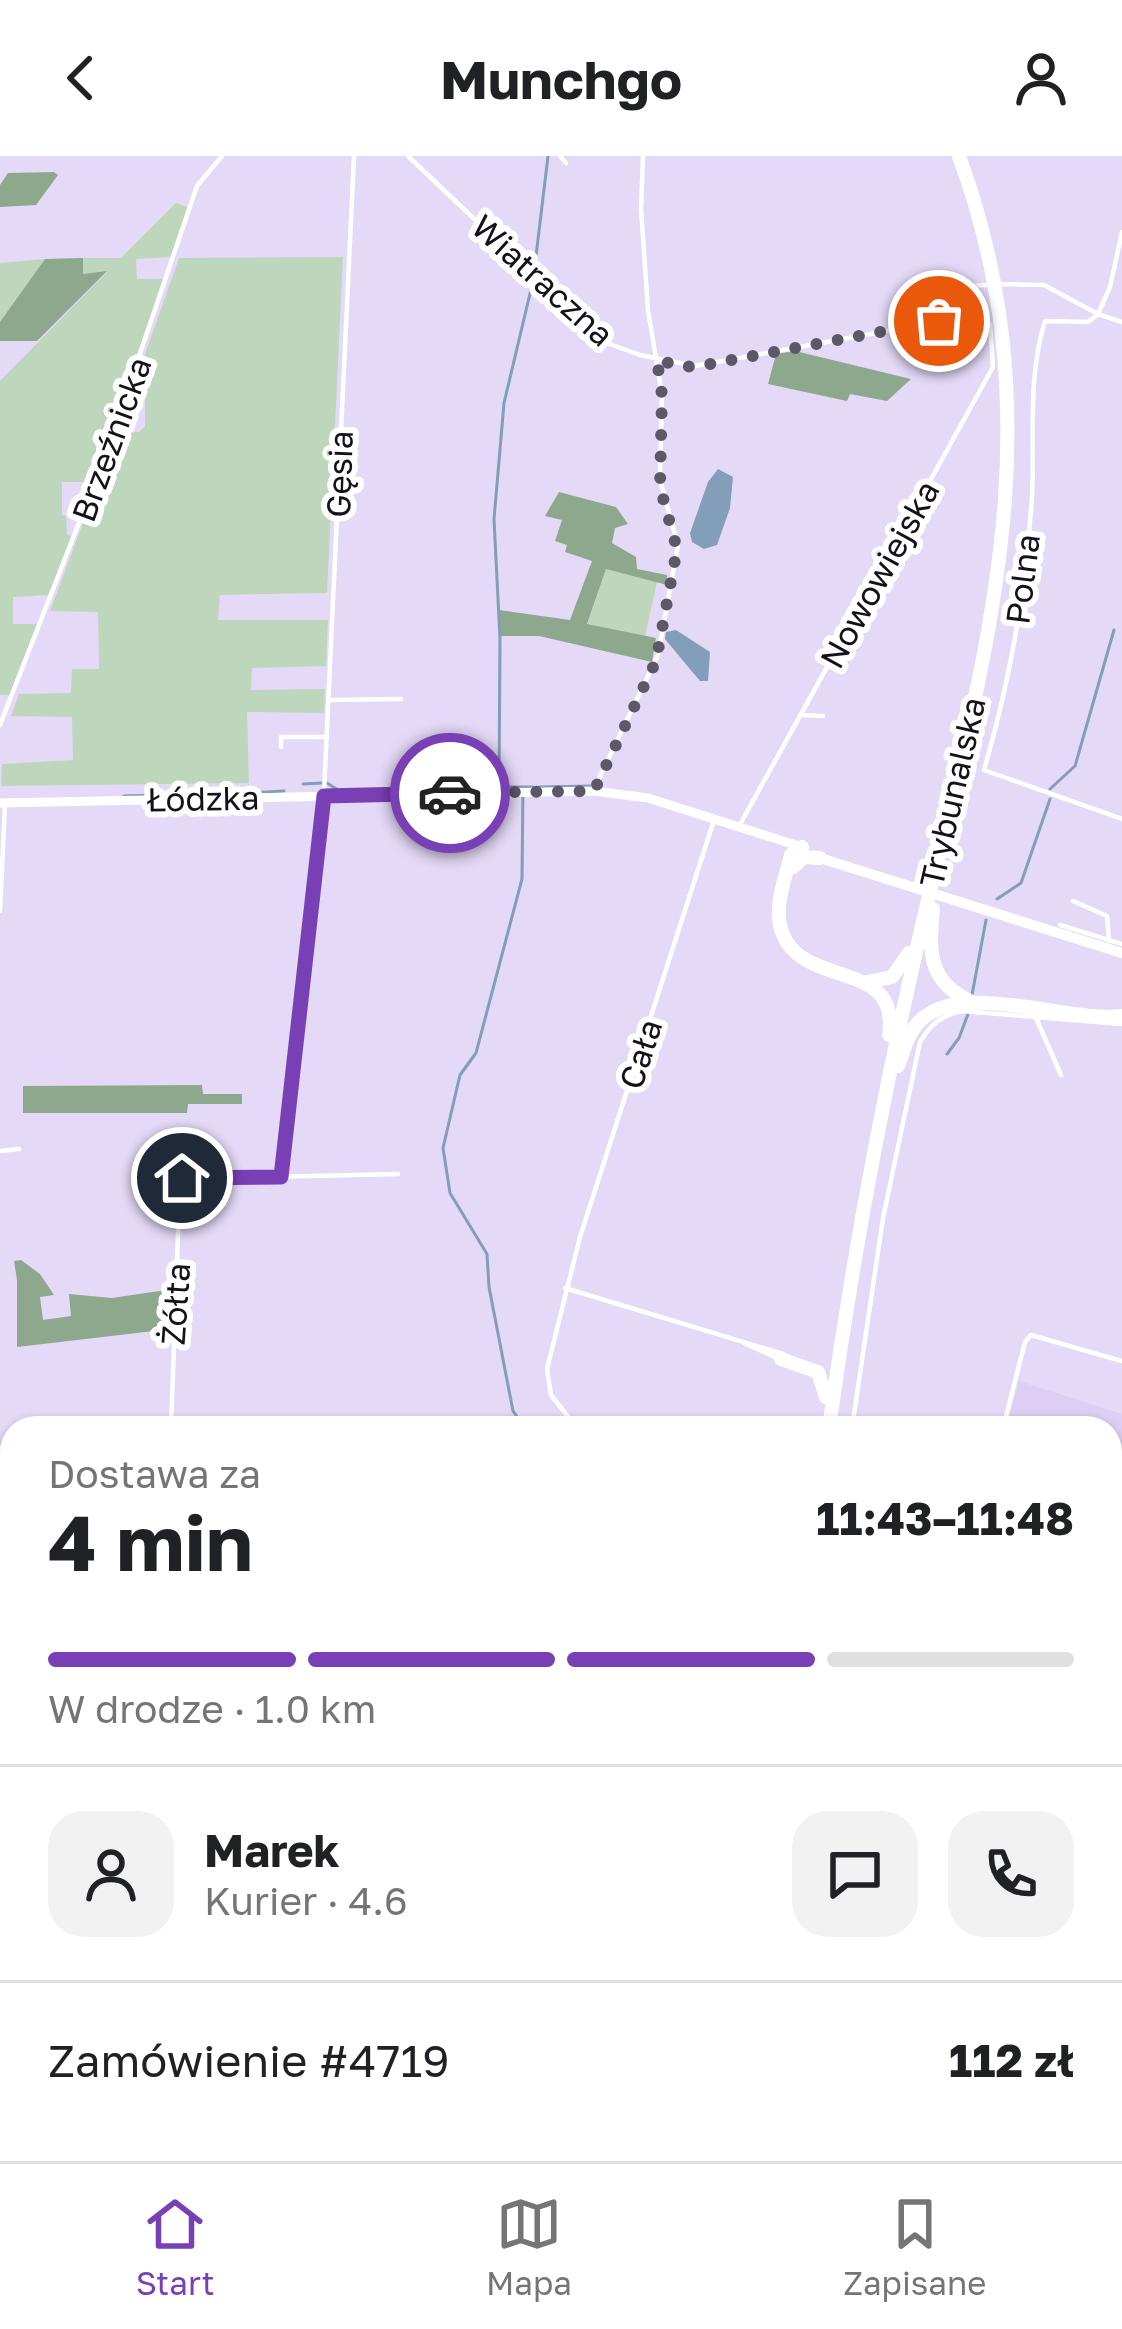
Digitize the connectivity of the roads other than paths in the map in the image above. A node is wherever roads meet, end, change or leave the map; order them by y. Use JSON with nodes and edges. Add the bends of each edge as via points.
{"nodes":[{"id":1,"x":222,"y":156,"type":"edge"},
{"id":2,"x":354,"y":156,"type":"edge"},
{"id":3,"x":408,"y":156,"type":"edge"},
{"id":4,"x":560,"y":156,"type":"edge"},
{"id":5,"x":643,"y":156,"type":"edge"},
{"id":6,"x":963,"y":156,"type":"edge"},
{"id":7,"x":566,"y":163,"type":"dead end"},
{"id":8,"x":1122,"y":232,"type":"edge"},
{"id":9,"x":1097,"y":314,"type":"junction"},
{"id":10,"x":981,"y":318,"type":"joint"},
{"id":11,"x":1122,"y":322,"type":"edge"},
{"id":12,"x":902,"y":330,"type":"junction"},
{"id":13,"x":657,"y":360,"type":"junction"},
{"id":14,"x":401,"y":699,"type":"dead end"},
{"id":15,"x":329,"y":700,"type":"junction"},
{"id":16,"x":802,"y":715,"type":"junction"},
{"id":17,"x":824,"y":716,"type":"dead end"},
{"id":18,"x":0,"y":725,"type":"edge"},
{"id":19,"x":327,"y":736,"type":"junction"},
{"id":20,"x":281,"y":747,"type":"dead end"},
{"id":21,"x":594,"y":791,"type":"junction"},
{"id":22,"x":324,"y":794,"type":"junction"},
{"id":23,"x":3,"y":803,"type":"edge"},
{"id":24,"x":1122,"y":819,"type":"edge"},
{"id":25,"x":714,"y":820,"type":"junction"},
{"id":26,"x":738,"y":828,"type":"junction"},
{"id":27,"x":942,"y":835,"type":"junction"},
{"id":28,"x":794,"y":851,"type":"junction"},
{"id":29,"x":820,"y":858,"type":"joint"},
{"id":30,"x":912,"y":886,"type":"junction"},
{"id":31,"x":941,"y":898,"type":"junction"},
{"id":32,"x":1072,"y":901,"type":"dead end"},
{"id":33,"x":0,"y":911,"type":"edge"},
{"id":34,"x":1060,"y":925,"type":"dead end"},
{"id":35,"x":1109,"y":941,"type":"junction"},
{"id":36,"x":1122,"y":949,"type":"edge"},
{"id":37,"x":909,"y":952,"type":"junction"},
{"id":38,"x":862,"y":981,"type":"junction"},
{"id":39,"x":973,"y":1003,"type":"junction"},
{"id":40,"x":1036,"y":1018,"type":"junction"},
{"id":41,"x":1122,"y":1020,"type":"edge"},
{"id":42,"x":888,"y":1046,"type":"junction"},
{"id":43,"x":896,"y":1070,"type":"junction"},
{"id":44,"x":1061,"y":1076,"type":"dead end"},
{"id":45,"x":19,"y":1149,"type":"dead end"},
{"id":46,"x":0,"y":1151,"type":"edge"},
{"id":47,"x":398,"y":1174,"type":"dead end"},
{"id":48,"x":281,"y":1177,"type":"junction"},
{"id":49,"x":565,"y":1288,"type":"junction"},
{"id":50,"x":833,"y":1344,"type":"junction"},
{"id":51,"x":783,"y":1357,"type":"junction"},
{"id":52,"x":1122,"y":1361,"type":"edge"},
{"id":53,"x":826,"y":1396,"type":"junction"},
{"id":54,"x":171,"y":1416,"type":"edge"},
{"id":55,"x":568,"y":1416,"type":"edge"},
{"id":56,"x":828,"y":1416,"type":"edge"},
{"id":57,"x":831,"y":1416,"type":"edge"},
{"id":58,"x":831,"y":1416,"type":"edge"},
{"id":59,"x":854,"y":1416,"type":"edge"},
{"id":60,"x":1006,"y":1416,"type":"edge"}],
"edges":[{"from":1,"to":18,"type":"street","name":"Brzeźnicka","via":[[197,186],[105,456]]},
{"from":2,"to":15,"type":"street","name":"Gęsia"},
{"from":3,"to":13,"type":"street","name":"Wiatraczna","via":[[608,346]]},
{"from":4,"to":7,"type":"street"},
{"from":5,"to":13,"type":"street"},
{"from":6,"to":27,"type":"highway","name":"Trybunalska","via":[[998,300],[1010,460],[998,578]]},
{"from":6,"to":31,"type":"highway","name":"Trybunalska","via":[[991,235],[1008,322],[1015,478],[996,625]]},
{"from":8,"to":9,"type":"street"},
{"from":9,"to":11,"type":"street"},
{"from":9,"to":12,"type":"street","via":[[1053,289],[980,285],[919,291],[904,304]]},
{"from":9,"to":24,"type":"street","name":"Polna","via":[[1088,322],[1045,321],[1033,362],[1032,499],[1019,610],[984,770]]},
{"from":10,"to":12,"type":"street","name":"Wiatraczna"},
{"from":10,"to":16,"type":"street","name":"Nowowiejska","via":[[991,329],[993,367]]},
{"from":12,"to":13,"type":"street","name":"Wiatraczna","via":[[705,365]]},
{"from":13,"to":21,"type":"street","via":[[660,487],[677,549],[656,661]]},
{"from":14,"to":15,"type":"street"},
{"from":15,"to":19,"type":"street","name":"Gęsia"},
{"from":16,"to":17,"type":"street"},
{"from":16,"to":26,"type":"street","name":"Nowowiejska"},
{"from":19,"to":20,"type":"street","via":[[281,737]]},
{"from":19,"to":22,"type":"street","name":"Gęsia"},
{"from":21,"to":22,"type":"main road","name":"Łódzka"},
{"from":21,"to":25,"type":"main road","name":"Łódzka"},
{"from":22,"to":23,"type":"main road","name":"Łódzka"},
{"from":22,"to":48,"type":"street","name":"Gęsia"},
{"from":23,"to":33,"type":"street"},
{"from":25,"to":26,"type":"main road","name":"Łódzka"},
{"from":25,"to":49,"type":"street","name":"Cała"},
{"from":26,"to":28,"type":"main road","name":"Łódzka"},
{"from":27,"to":37,"type":"highway"},
{"from":27,"to":57,"type":"highway","name":"Trybunalska","via":[[874,1147]]},
{"from":28,"to":29,"type":"highway"},
{"from":28,"to":30,"type":"main road","name":"Łódzka"},
{"from":28,"to":38,"type":"highway","via":[[782,908],[790,946],[815,966]]},
{"from":29,"to":30,"type":"main road","name":"Łódzka"},
{"from":30,"to":31,"type":"main road","name":"Łódzka"},
{"from":31,"to":36,"type":"main road","name":"Łódzka"},
{"from":31,"to":39,"type":"highway","via":[[932,965]]},
{"from":31,"to":43,"type":"highway","name":"Trybunalska"},
{"from":32,"to":35,"type":"street","via":[[1107,916]]},
{"from":34,"to":35,"type":"street"},
{"from":35,"to":36,"type":"street"},
{"from":37,"to":38,"type":"highway","via":[[892,977]]},
{"from":37,"to":42,"type":"highway"},
{"from":38,"to":42,"type":"highway","via":[[888,1003]]},
{"from":39,"to":41,"type":"highway"},
{"from":39,"to":43,"type":"highway","via":[[926,1015]]},
{"from":40,"to":41,"type":"street"},
{"from":40,"to":44,"type":"street"},
{"from":40,"to":59,"type":"street","via":[[961,1011],[937,1019],[920,1042]]},
{"from":42,"to":50,"type":"highway"},
{"from":43,"to":58,"type":"highway","name":"Trybunalska"},
{"from":45,"to":46,"type":"street"},
{"from":47,"to":48,"type":"street"},
{"from":48,"to":54,"type":"street","name":"Żółta","via":[[180,1179]]},
{"from":49,"to":51,"type":"street"},
{"from":49,"to":55,"type":"street","name":"Cała","via":[[546,1376]]},
{"from":50,"to":51,"type":"highway","via":[[820,1362]]},
{"from":50,"to":53,"type":"highway"},
{"from":51,"to":53,"type":"highway","via":[[818,1372]]},
{"from":52,"to":60,"type":"street","via":[[1031,1335]]},
{"from":53,"to":56,"type":"highway"}]}
